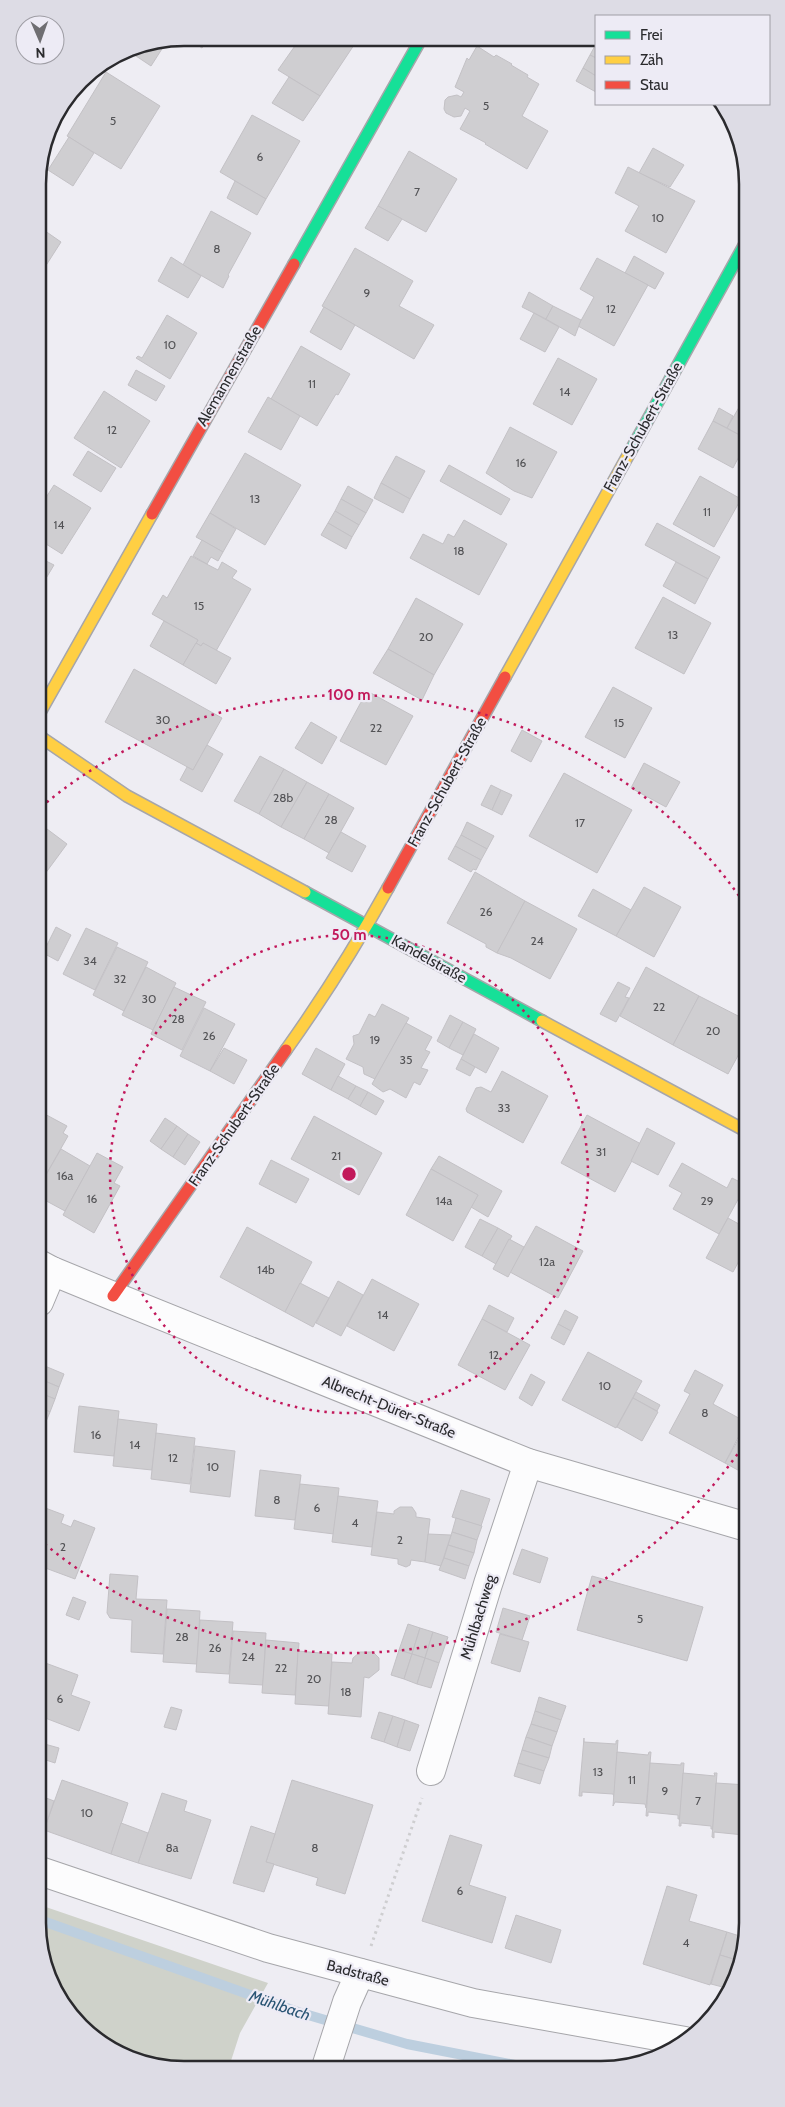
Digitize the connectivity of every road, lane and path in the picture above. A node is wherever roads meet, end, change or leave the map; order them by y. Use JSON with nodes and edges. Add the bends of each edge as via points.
{"nodes":[{"id":1,"x":417,"y":46,"type":"edge"},
{"id":2,"x":739,"y":255,"type":"edge"},
{"id":3,"x":47,"y":700,"type":"edge"},
{"id":4,"x":47,"y":741,"type":"edge"},
{"id":5,"x":368,"y":925,"type":"junction"},
{"id":6,"x":738,"y":1127,"type":"edge"},
{"id":7,"x":46,"y":1268,"type":"edge"},
{"id":8,"x":113,"y":1296,"type":"junction"},
{"id":9,"x":528,"y":1463,"type":"junction"},
{"id":10,"x":738,"y":1524,"type":"edge"},
{"id":11,"x":431,"y":1772,"type":"joint"},
{"id":12,"x":46,"y":1873,"type":"edge"},
{"id":13,"x":360,"y":1973,"type":"junction"},
{"id":14,"x":674,"y":2039,"type":"edge"},
{"id":15,"x":327,"y":2061,"type":"edge"}],
"edges":[{"from":1,"to":3,"type":"street","name":"Alemannenstraße"},
{"from":2,"to":5,"type":"street","name":"Franz-Schubert-Straße"},
{"from":4,"to":5,"type":"street","name":"Kandelstraße","via":[[127,796]]},
{"from":5,"to":6,"type":"street","name":"Kandelstraße"},
{"from":5,"to":8,"type":"street","name":"Franz-Schubert-Straße","via":[[317,1007]]},
{"from":7,"to":8,"type":"street","name":"Albrecht-Dürer-Straße"},
{"from":8,"to":9,"type":"street","name":"Albrecht-Dürer-Straße"},
{"from":9,"to":10,"type":"street","name":"Albrecht-Dürer-Straße"},
{"from":9,"to":11,"type":"street","name":"Mühlbachweg"},
{"from":11,"to":13,"type":"path"},
{"from":12,"to":13,"type":"street","name":"Badstraße","via":[[268,1948]]},
{"from":13,"to":14,"type":"street","name":"Badstraße","via":[[473,2003]]},
{"from":13,"to":15,"type":"street"}]}
